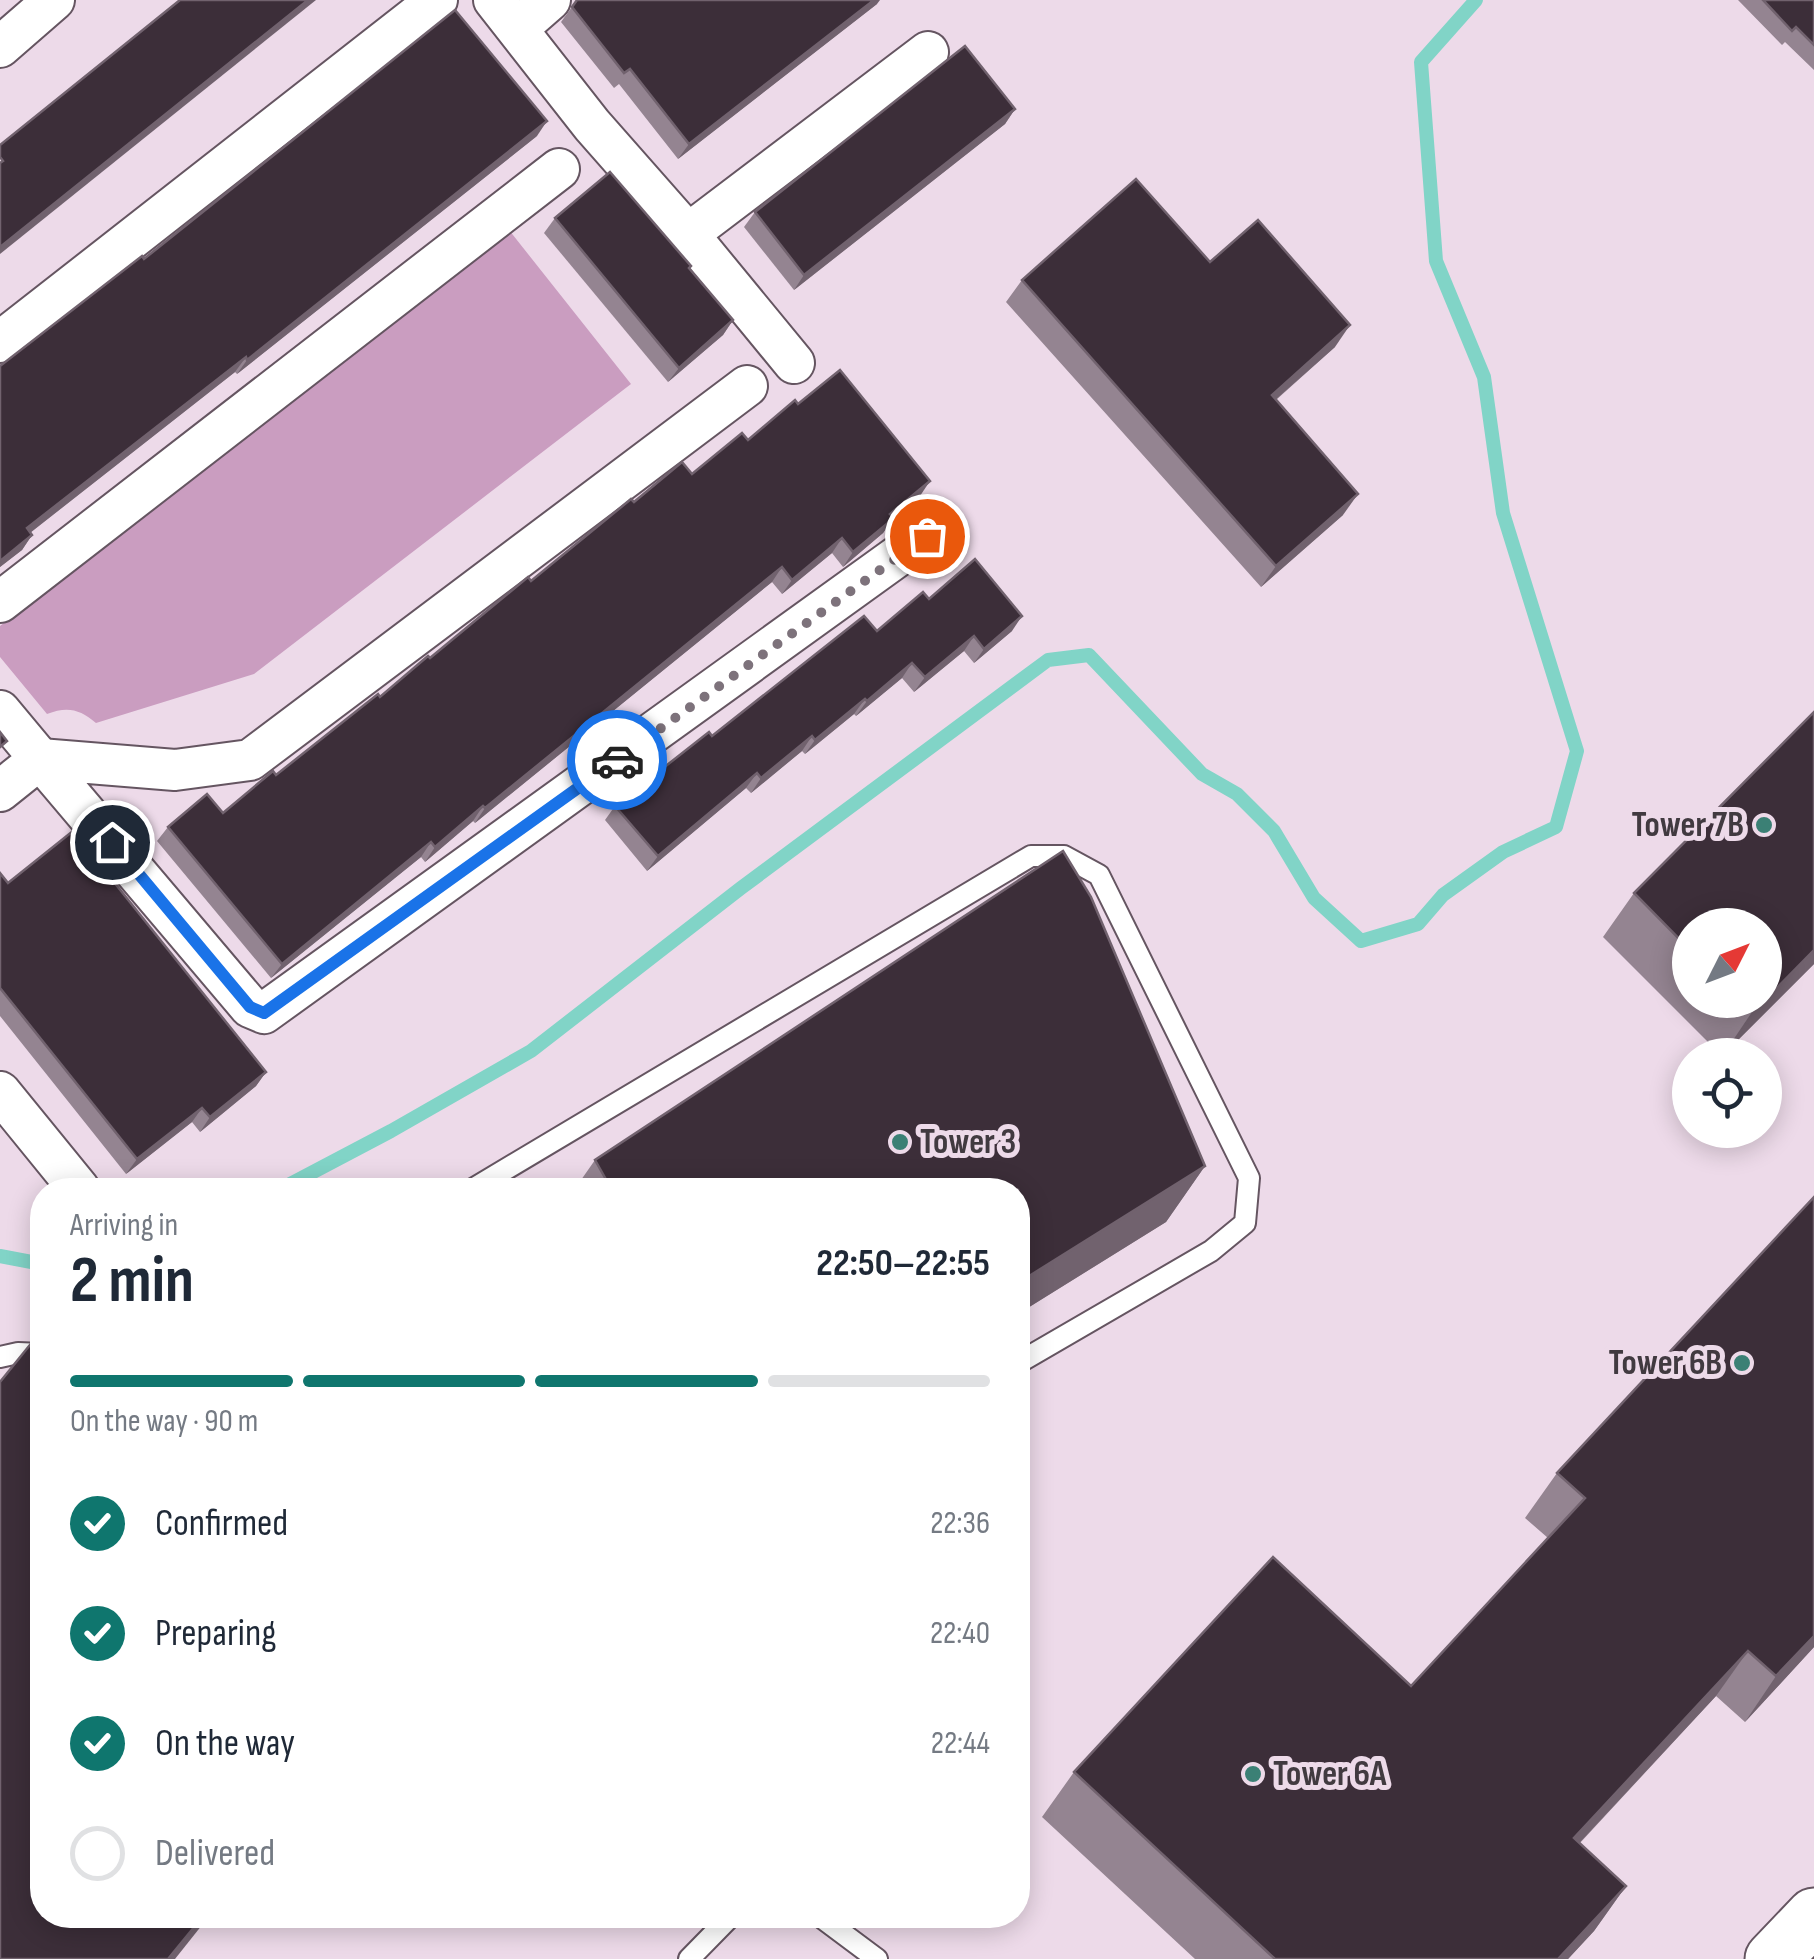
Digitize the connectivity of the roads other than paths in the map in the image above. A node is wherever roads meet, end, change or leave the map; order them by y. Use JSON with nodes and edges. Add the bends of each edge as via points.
{"nodes":[{"id":1,"x":54,"y":0,"type":"edge"},
{"id":2,"x":436,"y":0,"type":"edge"},
{"id":3,"x":550,"y":0,"type":"edge"},
{"id":4,"x":506,"y":14,"type":"edge"},
{"id":5,"x":0,"y":47,"type":"edge"},
{"id":6,"x":928,"y":52,"type":"dead end"},
{"id":7,"x":559,"y":168,"type":"dead end"},
{"id":8,"x":688,"y":234,"type":"junction"},
{"id":9,"x":0,"y":342,"type":"edge"},
{"id":10,"x":794,"y":363,"type":"dead end"},
{"id":11,"x":747,"y":386,"type":"dead end"},
{"id":12,"x":927,"y":536,"type":"dead end"},
{"id":13,"x":0,"y":602,"type":"edge"},
{"id":14,"x":0,"y":711,"type":"edge"},
{"id":15,"x":40,"y":759,"type":"junction"},
{"id":16,"x":0,"y":790,"type":"edge"},
{"id":17,"x":0,"y":1092,"type":"edge"},
{"id":18,"x":70,"y":1178,"type":"edge"},
{"id":19,"x":507,"y":1178,"type":"edge"},
{"id":20,"x":30,"y":1354,"type":"edge"},
{"id":21,"x":1030,"y":1356,"type":"edge"},
{"id":22,"x":0,"y":1357,"type":"edge"},
{"id":23,"x":1814,"y":1916,"type":"edge"},
{"id":24,"x":719,"y":1928,"type":"edge"},
{"id":25,"x":835,"y":1928,"type":"edge"},
{"id":26,"x":689,"y":1959,"type":"edge"},
{"id":27,"x":877,"y":1959,"type":"edge"},
{"id":28,"x":1773,"y":1959,"type":"edge"}],
"edges":[{"from":1,"to":5,"type":"street"},
{"from":2,"to":9,"type":"street"},
{"from":3,"to":4,"type":"street"},
{"from":4,"to":8,"type":"street"},
{"from":6,"to":8,"type":"street"},
{"from":7,"to":13,"type":"street"},
{"from":8,"to":10,"type":"street"},
{"from":11,"to":15,"type":"street","via":[[250,760],[175,770]]},
{"from":12,"to":15,"type":"street","via":[[264,1013],[250,1007]]},
{"from":14,"to":15,"type":"street"},
{"from":15,"to":16,"type":"street"},
{"from":17,"to":18,"type":"street"},
{"from":19,"to":21,"type":"lane","via":[[1031,856],[1064,856],[1099,875],[1249,1178],[1244,1223],[1211,1251]]},
{"from":20,"to":22,"type":"lane"},
{"from":23,"to":28,"type":"main road"},
{"from":24,"to":26,"type":"lane"},
{"from":25,"to":27,"type":"lane"}]}
